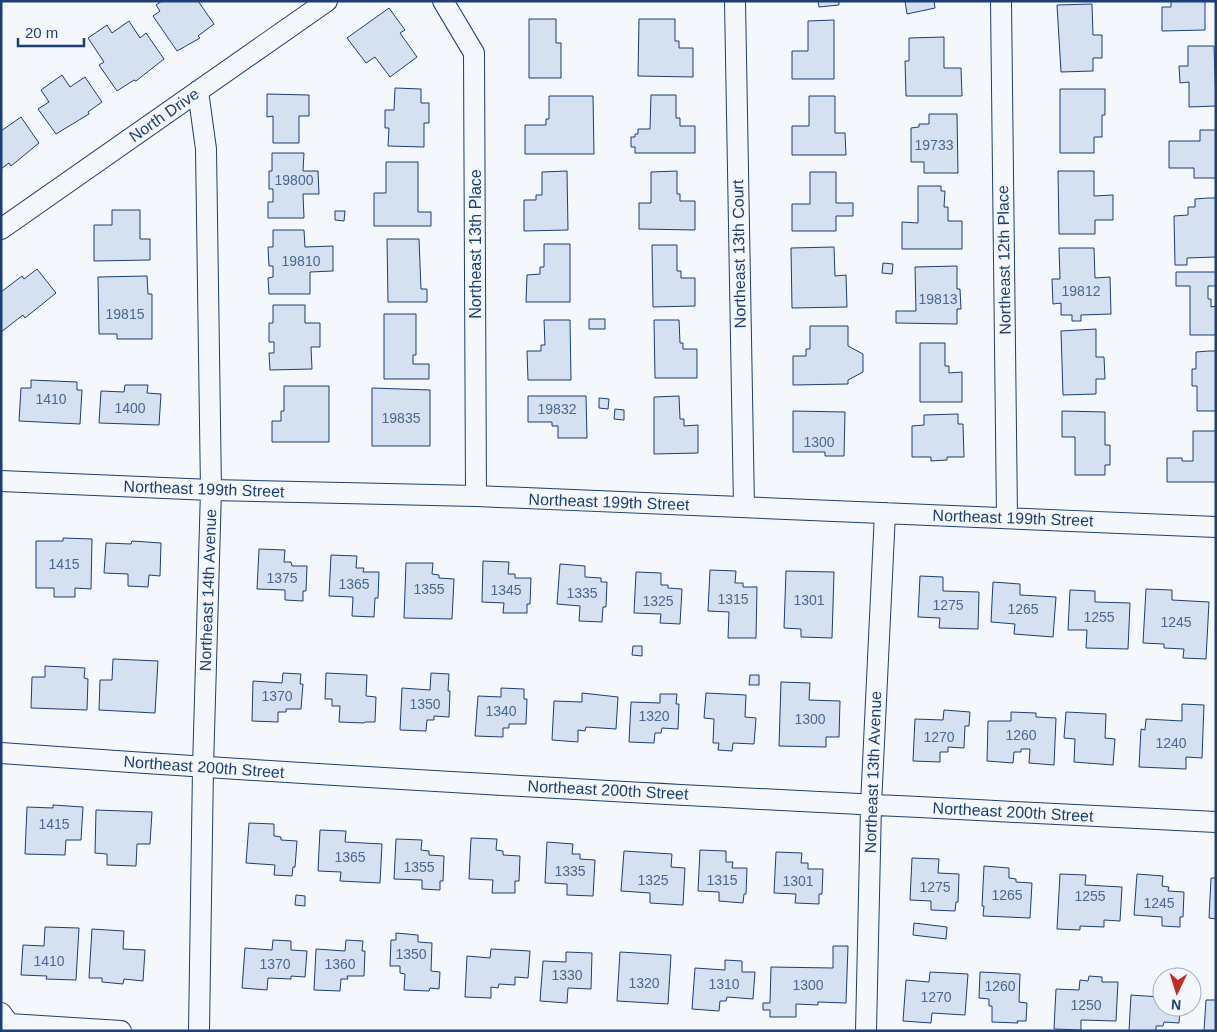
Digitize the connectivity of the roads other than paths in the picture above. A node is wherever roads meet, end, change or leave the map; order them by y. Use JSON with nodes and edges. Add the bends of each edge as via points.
{"nodes":[{"id":1,"x":327,"y":1,"type":"edge"},
{"id":2,"x":443,"y":1,"type":"edge"},
{"id":3,"x":735,"y":1,"type":"edge"},
{"id":4,"x":1001,"y":1,"type":"edge"},
{"id":5,"x":198,"y":91,"type":"junction"},
{"id":6,"x":1,"y":229,"type":"edge"},
{"id":7,"x":1,"y":481,"type":"edge"},
{"id":8,"x":211,"y":490,"type":"junction"},
{"id":9,"x":476,"y":496,"type":"junction"},
{"id":10,"x":744,"y":507,"type":"junction"},
{"id":11,"x":885,"y":513,"type":"junction"},
{"id":12,"x":1007,"y":518,"type":"junction"},
{"id":13,"x":1216,"y":527,"type":"edge"},
{"id":14,"x":1,"y":753,"type":"edge"},
{"id":15,"x":203,"y":768,"type":"junction"},
{"id":16,"x":871,"y":805,"type":"junction"},
{"id":17,"x":1216,"y":822,"type":"edge"},
{"id":18,"x":5,"y":1019,"type":"edge"},
{"id":19,"x":121,"y":1031,"type":"edge"},
{"id":20,"x":199,"y":1031,"type":"edge"},
{"id":21,"x":866,"y":1031,"type":"edge"}],
"edges":[{"from":1,"to":5,"type":"street","name":"North Drive"},
{"from":2,"to":9,"type":"street","name":"Northeast 13th Place","via":[[474,53]]},
{"from":3,"to":10,"type":"street","name":"Northeast 13th Court"},
{"from":4,"to":12,"type":"street","name":"Northeast 12th Place"},
{"from":5,"to":6,"type":"street","name":"North Drive"},
{"from":5,"to":8,"type":"street","name":"Northeast 14th Avenue","via":[[206,149]]},
{"from":7,"to":8,"type":"street","name":"Northeast 199th Street"},
{"from":8,"to":9,"type":"street","name":"Northeast 199th Street"},
{"from":8,"to":15,"type":"street","name":"Northeast 14th Avenue"},
{"from":9,"to":10,"type":"street","name":"Northeast 199th Street"},
{"from":10,"to":11,"type":"street","name":"Northeast 199th Street"},
{"from":11,"to":12,"type":"street","name":"Northeast 199th Street"},
{"from":11,"to":16,"type":"street","name":"Northeast 13th Avenue"},
{"from":12,"to":13,"type":"street","name":"Northeast 199th Street"},
{"from":14,"to":15,"type":"street","name":"Northeast 200th Street"},
{"from":15,"to":16,"type":"street","name":"Northeast 200th Street"},
{"from":15,"to":20,"type":"street","name":"Northeast 14th Avenue"},
{"from":16,"to":17,"type":"street","name":"Northeast 200th Street"},
{"from":16,"to":21,"type":"street","name":"Northeast 13th Avenue"},
{"from":18,"to":19,"type":"street"}]}
